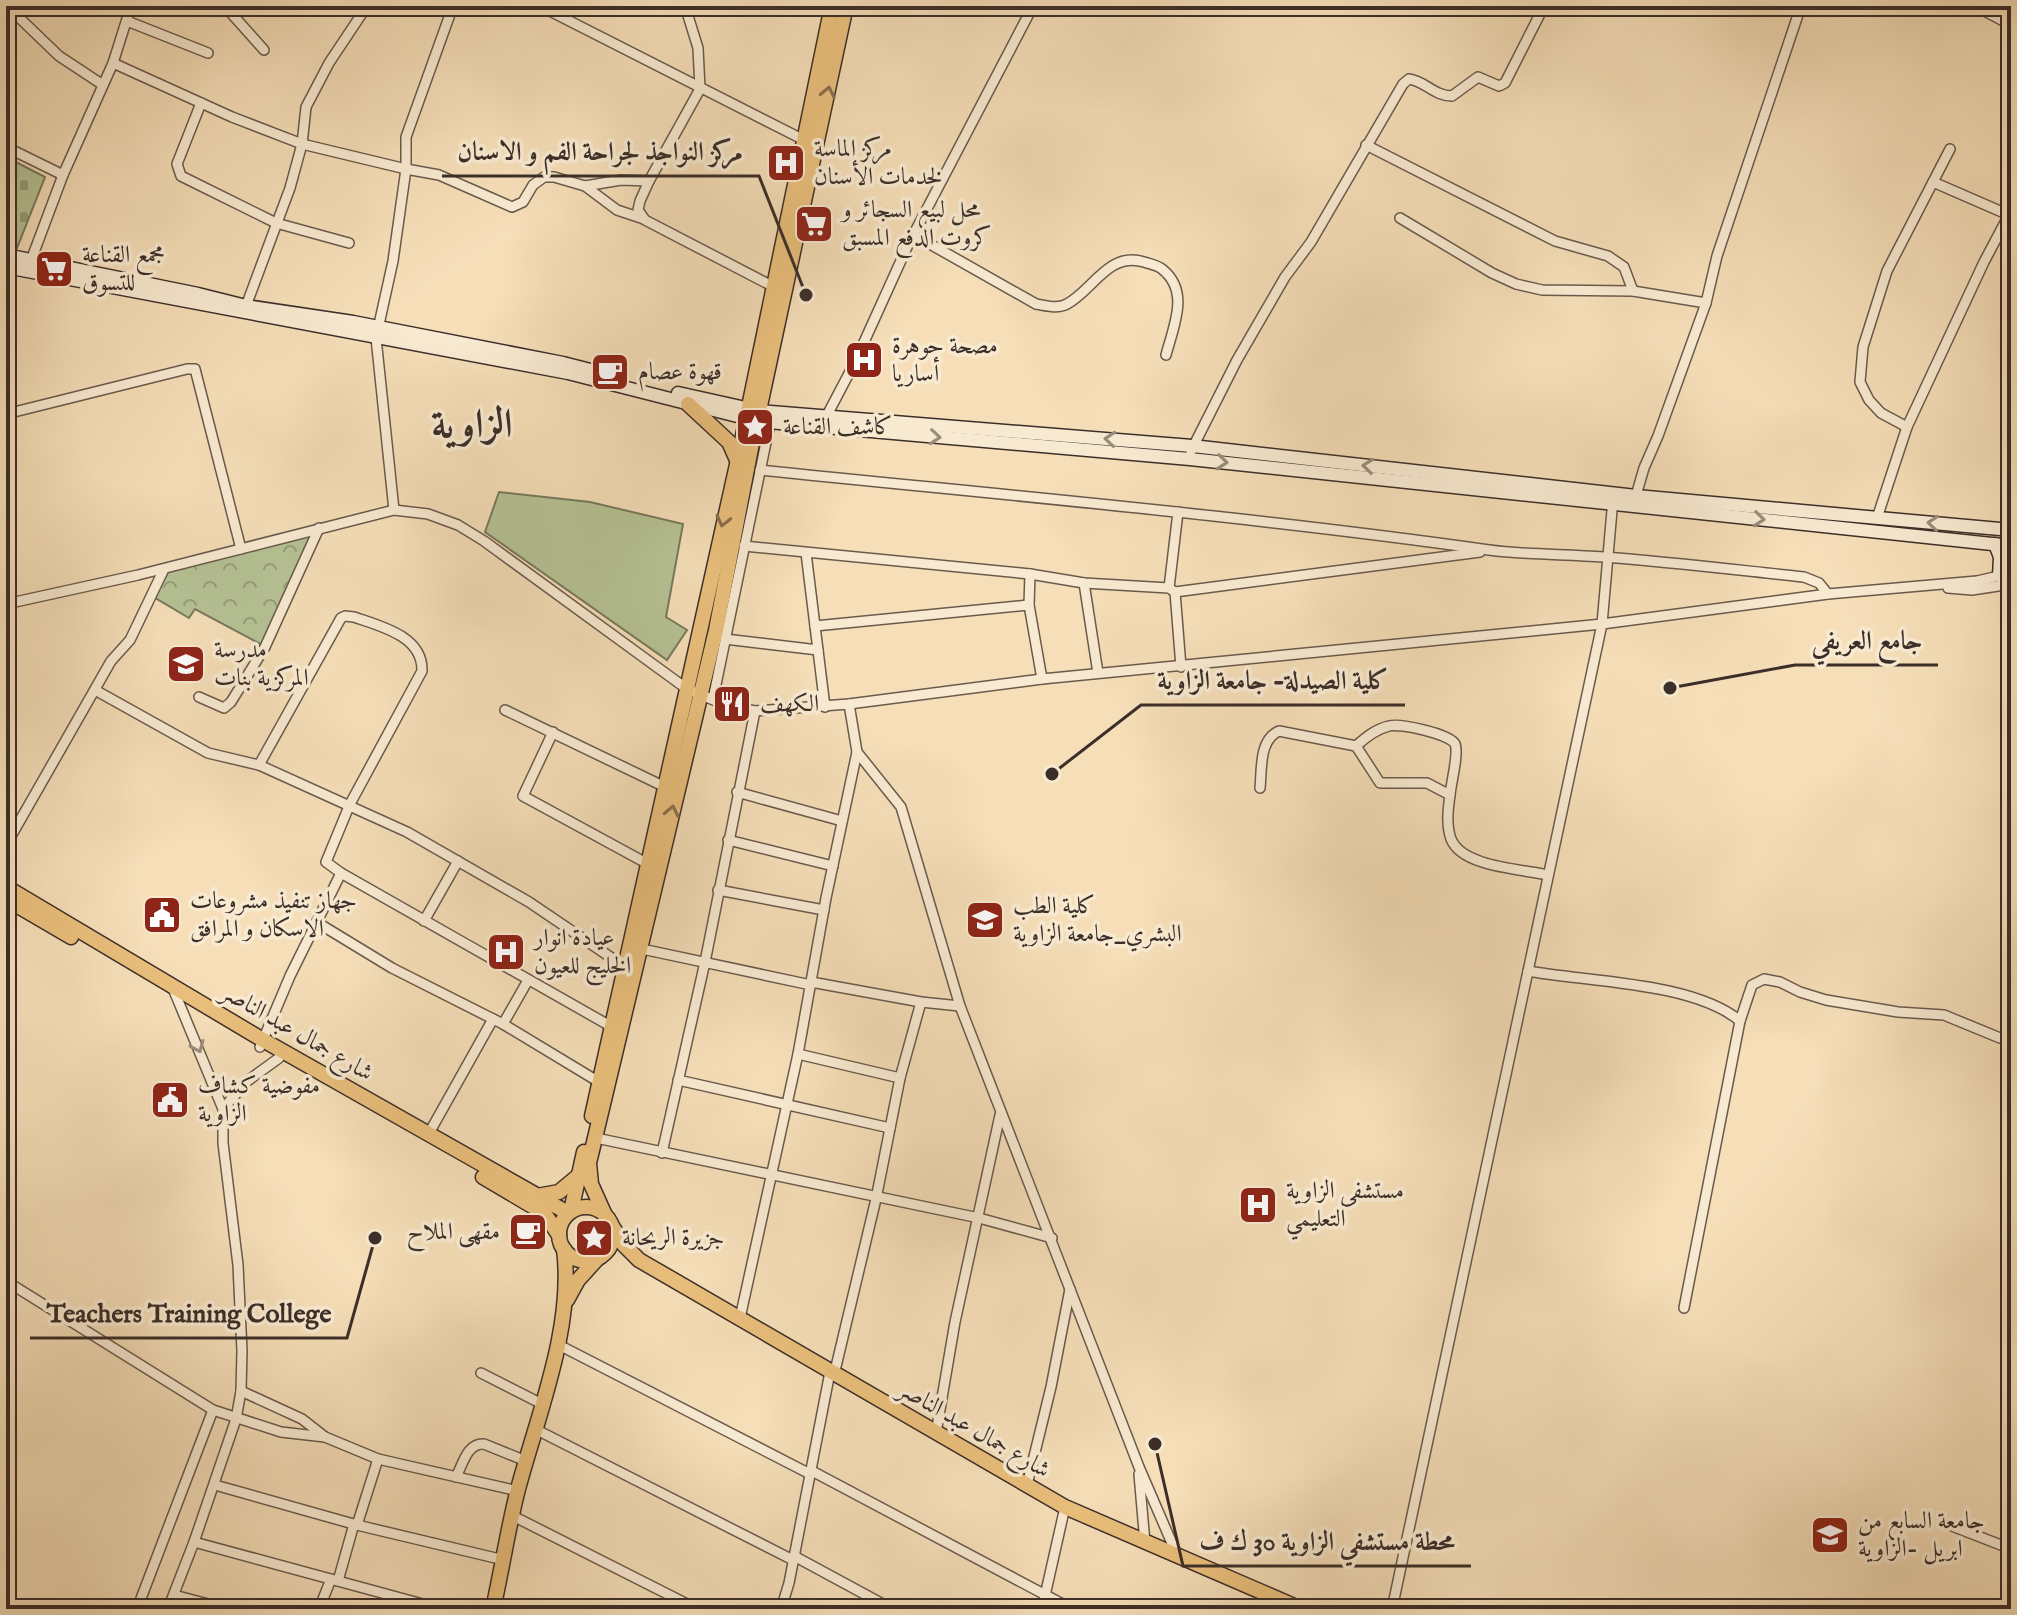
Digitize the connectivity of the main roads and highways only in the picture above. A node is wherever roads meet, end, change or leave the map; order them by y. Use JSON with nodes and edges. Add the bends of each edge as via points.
{"nodes":[{"id":1,"x":832,"y":6,"type":"edge"},
{"id":2,"x":846,"y":6,"type":"edge"},
{"id":3,"x":6,"y":255,"type":"edge"},
{"id":4,"x":29,"y":265,"type":"junction"},
{"id":5,"x":6,"y":267,"type":"edge"},
{"id":6,"x":376,"y":333,"type":"junction"},
{"id":7,"x":688,"y":404,"type":"junction"},
{"id":8,"x":756,"y":417,"type":"junction"},
{"id":9,"x":1191,"y":452,"type":"junction"},
{"id":10,"x":738,"y":460,"type":"junction"},
{"id":11,"x":1634,"y":501,"type":"junction"},
{"id":12,"x":2011,"y":530,"type":"edge"},
{"id":13,"x":1995,"y":544,"type":"junction"},
{"id":14,"x":2011,"y":546,"type":"edge"},
{"id":15,"x":1999,"y":576,"type":"road end"},
{"id":16,"x":700,"y":694,"type":"junction"},
{"id":17,"x":6,"y":888,"type":"edge"},
{"id":18,"x":6,"y":899,"type":"edge"},
{"id":19,"x":174,"y":993,"type":"junction"},
{"id":20,"x":262,"y":1044,"type":"junction"},
{"id":21,"x":578,"y":1177,"type":"junction"},
{"id":22,"x":535,"y":1196,"type":"junction"},
{"id":23,"x":569,"y":1212,"type":"junction"},
{"id":24,"x":604,"y":1213,"type":"junction"},
{"id":25,"x":612,"y":1226,"type":"junction"},
{"id":26,"x":561,"y":1242,"type":"junction"},
{"id":27,"x":599,"y":1258,"type":"junction"},
{"id":28,"x":639,"y":1260,"type":"junction"},
{"id":29,"x":565,"y":1304,"type":"junction"},
{"id":30,"x":494,"y":1604,"type":"edge"},
{"id":31,"x":1301,"y":1609,"type":"edge"}],
"edges":[{"from":1,"to":8,"type":"main road","via":[[774,287]]},
{"from":8,"to":2,"type":"main road","one_way":true},
{"from":3,"to":4,"type":"main road"},
{"from":4,"to":5,"type":"main road"},
{"from":4,"to":6,"type":"main road"},
{"from":4,"to":6,"type":"main road","via":[[198,294]]},
{"from":6,"to":7,"type":"main road"},
{"from":6,"to":8,"type":"main road","via":[[572,365]]},
{"from":7,"to":8,"type":"main road"},
{"from":7,"to":10,"type":"main road","via":[[729,442]]},
{"from":8,"to":9,"type":"main road","one_way":true,"via":[[820,427]]},
{"from":9,"to":8,"type":"main road","one_way":true,"via":[[827,415]]},
{"from":8,"to":10,"type":"main road"},
{"from":8,"to":16,"type":"main road","via":[[728,576]]},
{"from":9,"to":11,"type":"main road"},
{"from":10,"to":16,"type":"main road","one_way":true},
{"from":12,"to":11,"type":"main road","one_way":true},
{"from":11,"to":13,"type":"main road","one_way":true},
{"from":13,"to":14,"type":"main road"},
{"from":13,"to":15,"type":"main road"},
{"from":16,"to":21,"type":"main road","via":[[663,786]]},
{"from":24,"to":16,"type":"main road","one_way":true,"via":[[589,1174]]},
{"from":17,"to":19,"type":"main road","name":"شارع جمال عبد الناصر"},
{"from":18,"to":19,"type":"main road","name":"شارع جمال عبد الناصر"},
{"from":19,"to":20,"type":"main road","name":"شارع جمال عبد الناصر"},
{"from":20,"to":22,"type":"main road","name":"شارع جمال عبد الناصر"},
{"from":20,"to":26,"type":"main road","name":"شارع جمال عبد الناصر","via":[[535,1208],[550,1220]]},
{"from":21,"to":22,"type":"main road","via":[[559,1192]]},
{"from":21,"to":23,"type":"main road"},
{"from":22,"to":23,"type":"main road","name":"شارع جمال عبد الناصر"},
{"from":23,"to":24,"type":"main road","via":[[585,1206]]},
{"from":23,"to":26,"type":"main road","via":[[562,1221]]},
{"from":24,"to":25,"type":"main road"},
{"from":25,"to":27,"type":"main road","via":[[612,1243]]},
{"from":25,"to":28,"type":"main road","name":"شارع جمال عبد الناصر"},
{"from":26,"to":27,"type":"main road","via":[[578,1260]]},
{"from":26,"to":29,"type":"main road"},
{"from":27,"to":28,"type":"main road","name":"شارع جمال عبد الناصر"},
{"from":27,"to":29,"type":"main road"},
{"from":28,"to":31,"type":"main road","name":"شارع جمال عبد الناصر","via":[[1065,1507]]},
{"from":29,"to":30,"type":"main road"}]}
